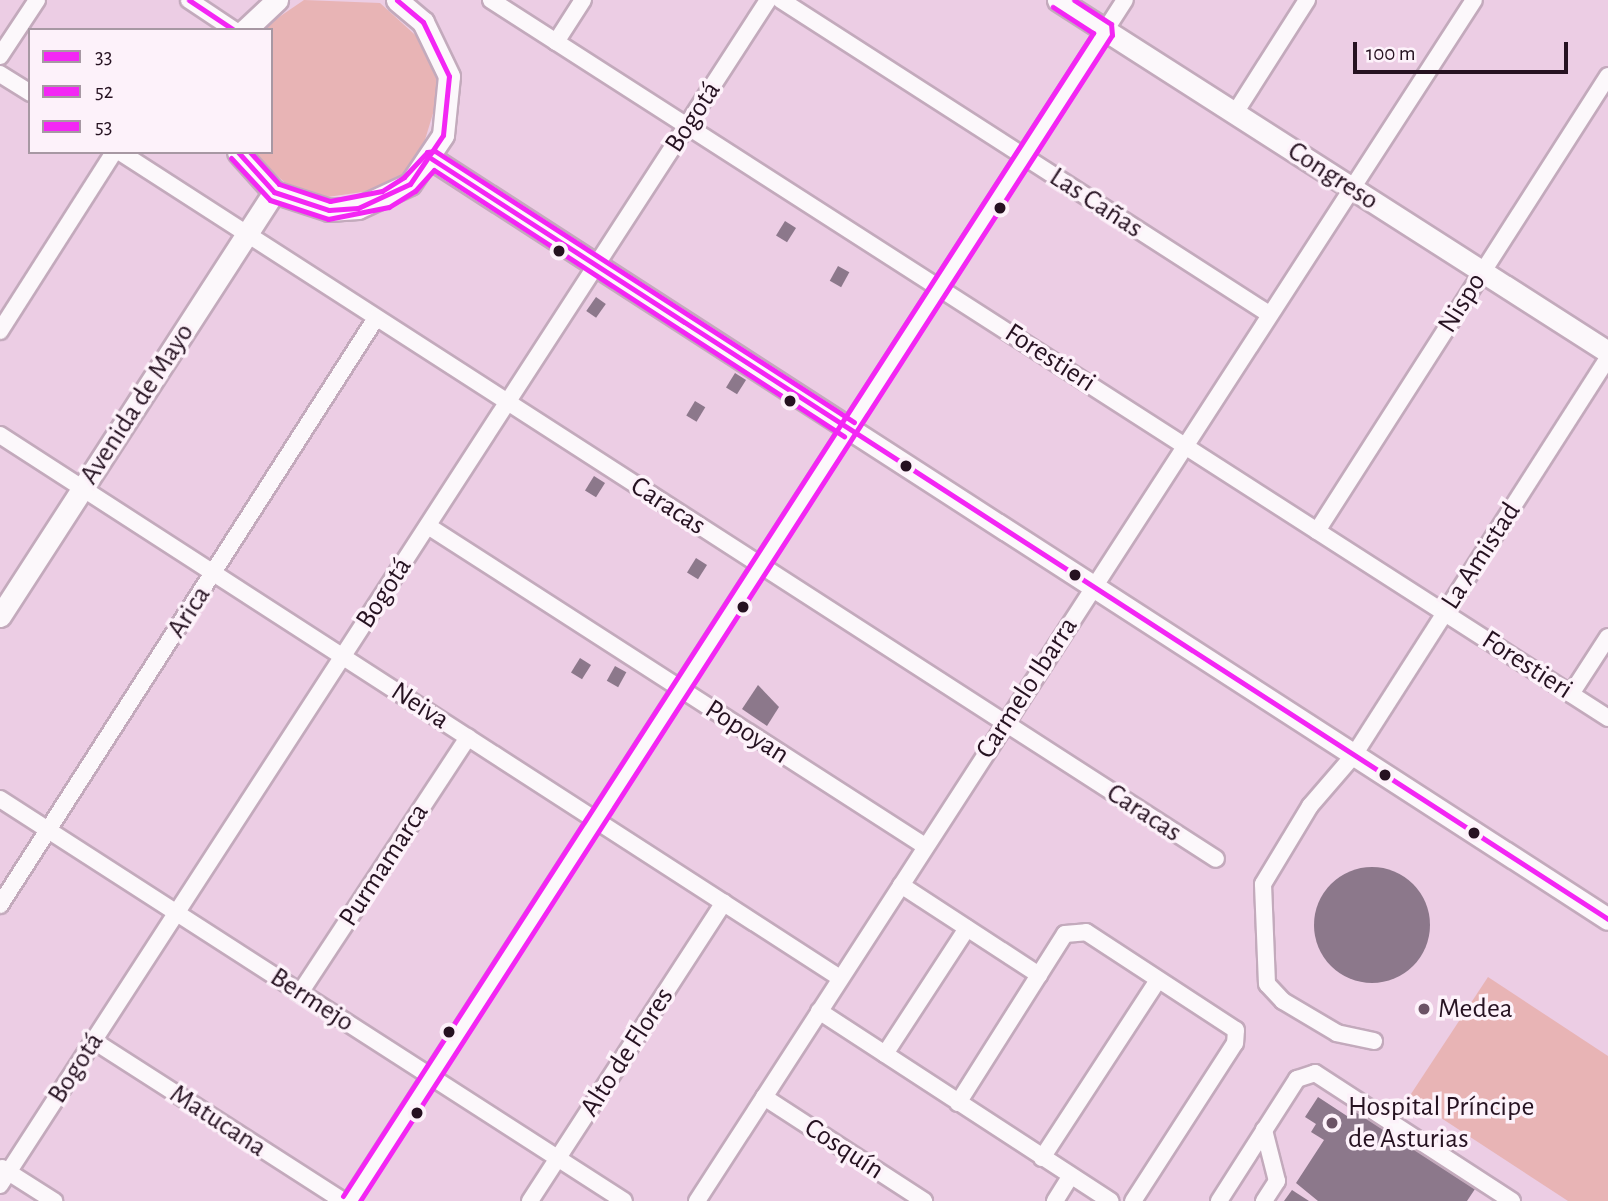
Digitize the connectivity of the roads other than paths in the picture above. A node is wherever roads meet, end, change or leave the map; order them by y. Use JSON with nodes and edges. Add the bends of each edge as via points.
{"nodes":[{"id":1,"x":37,"y":0,"type":"edge"},
{"id":2,"x":189,"y":0,"type":"edge"},
{"id":3,"x":277,"y":0,"type":"edge"},
{"id":4,"x":397,"y":0,"type":"edge"},
{"id":5,"x":491,"y":0,"type":"edge"},
{"id":6,"x":583,"y":0,"type":"edge"},
{"id":7,"x":768,"y":0,"type":"edge"},
{"id":8,"x":781,"y":0,"type":"edge"},
{"id":9,"x":1058,"y":0,"type":"edge"},
{"id":10,"x":1125,"y":0,"type":"edge"},
{"id":11,"x":1307,"y":0,"type":"edge"},
{"id":12,"x":1474,"y":0,"type":"edge"},
{"id":13,"x":231,"y":28,"type":"edge"},
{"id":14,"x":247,"y":28,"type":"edge"},
{"id":15,"x":1105,"y":30,"type":"junction"},
{"id":16,"x":556,"y":41,"type":"junction"},
{"id":17,"x":0,"y":56,"type":"edge"},
{"id":18,"x":0,"y":74,"type":"edge"},
{"id":19,"x":1608,"y":76,"type":"edge"},
{"id":20,"x":28,"y":92,"type":"edge"},
{"id":21,"x":1234,"y":113,"type":"junction"},
{"id":22,"x":687,"y":126,"type":"junction"},
{"id":23,"x":116,"y":154,"type":"edge"},
{"id":24,"x":120,"y":154,"type":"edge"},
{"id":25,"x":240,"y":154,"type":"edge"},
{"id":26,"x":1024,"y":157,"type":"junction"},
{"id":27,"x":432,"y":159,"type":"junction"},
{"id":28,"x":1350,"y":187,"type":"junction"},
{"id":29,"x":274,"y":192,"type":"junction"},
{"id":30,"x":246,"y":234,"type":"junction"},
{"id":31,"x":597,"y":266,"type":"junction"},
{"id":32,"x":1482,"y":271,"type":"junction"},
{"id":33,"x":939,"y":287,"type":"junction"},
{"id":34,"x":1269,"y":314,"type":"junction"},
{"id":35,"x":376,"y":317,"type":"junction"},
{"id":36,"x":0,"y":331,"type":"edge"},
{"id":37,"x":1608,"y":352,"type":"edge"},
{"id":38,"x":1608,"y":358,"type":"edge"},
{"id":39,"x":508,"y":403,"type":"junction"},
{"id":40,"x":849,"y":429,"type":"junction"},
{"id":41,"x":0,"y":435,"type":"edge"},
{"id":42,"x":1184,"y":445,"type":"junction"},
{"id":43,"x":83,"y":489,"type":"junction"},
{"id":44,"x":428,"y":526,"type":"junction"},
{"id":45,"x":1317,"y":531,"type":"junction"},
{"id":46,"x":761,"y":566,"type":"junction"},
{"id":47,"x":214,"y":573,"type":"junction"},
{"id":48,"x":1093,"y":586,"type":"junction"},
{"id":49,"x":1445,"y":613,"type":"junction"},
{"id":50,"x":0,"y":616,"type":"edge"},
{"id":51,"x":1608,"y":637,"type":"edge"},
{"id":52,"x":343,"y":656,"type":"junction"},
{"id":53,"x":681,"y":689,"type":"junction"},
{"id":54,"x":1572,"y":694,"type":"junction"},
{"id":55,"x":1608,"y":718,"type":"edge"},
{"id":56,"x":1004,"y":724,"type":"junction"},
{"id":57,"x":468,"y":737,"type":"junction"},
{"id":58,"x":1354,"y":755,"type":"junction"},
{"id":59,"x":0,"y":799,"type":"edge"},
{"id":60,"x":598,"y":821,"type":"junction"},
{"id":61,"x":48,"y":830,"type":"junction"},
{"id":62,"x":925,"y":846,"type":"junction"},
{"id":63,"x":1216,"y":859,"type":"dead end"},
{"id":64,"x":901,"y":885,"type":"junction"},
{"id":65,"x":724,"y":902,"type":"junction"},
{"id":66,"x":0,"y":905,"type":"edge"},
{"id":67,"x":177,"y":913,"type":"junction"},
{"id":68,"x":1608,"y":919,"type":"edge"},
{"id":69,"x":967,"y":928,"type":"junction"},
{"id":70,"x":1039,"y":975,"type":"junction"},
{"id":71,"x":840,"y":978,"type":"junction"},
{"id":72,"x":1158,"y":980,"type":"junction"},
{"id":73,"x":300,"y":993,"type":"junction"},
{"id":74,"x":819,"y":1011,"type":"junction"},
{"id":75,"x":94,"y":1041,"type":"junction"},
{"id":76,"x":1374,"y":1041,"type":"dead end"},
{"id":77,"x":885,"y":1054,"type":"junction"},
{"id":78,"x":430,"y":1077,"type":"junction"},
{"id":79,"x":764,"y":1097,"type":"junction"},
{"id":80,"x":958,"y":1104,"type":"junction"},
{"id":81,"x":1264,"y":1130,"type":"junction"},
{"id":82,"x":1042,"y":1158,"type":"junction"},
{"id":83,"x":557,"y":1159,"type":"junction"},
{"id":84,"x":3,"y":1175,"type":"edge"},
{"id":85,"x":1070,"y":1177,"type":"junction"},
{"id":86,"x":54,"y":1201,"type":"edge"},
{"id":87,"x":343,"y":1201,"type":"edge"},
{"id":88,"x":350,"y":1201,"type":"edge"},
{"id":89,"x":530,"y":1201,"type":"edge"},
{"id":90,"x":624,"y":1201,"type":"edge"},
{"id":91,"x":696,"y":1201,"type":"edge"},
{"id":92,"x":924,"y":1201,"type":"edge"},
{"id":93,"x":1055,"y":1201,"type":"edge"},
{"id":94,"x":1111,"y":1201,"type":"edge"},
{"id":95,"x":1133,"y":1201,"type":"edge"},
{"id":96,"x":1219,"y":1201,"type":"edge"},
{"id":97,"x":1264,"y":1201,"type":"edge"},
{"id":98,"x":1512,"y":1201,"type":"edge"}],
"edges":[{"from":1,"to":17,"type":"street"},
{"from":2,"to":13,"type":"street"},
{"from":3,"to":14,"type":"main road"},
{"from":4,"to":27,"type":"main road","via":[[424,22],[449,76],[450,106]]},
{"from":5,"to":16,"type":"street","name":"Forestieri"},
{"from":6,"to":16,"type":"street"},
{"from":7,"to":22,"type":"street","name":"Bogotá"},
{"from":8,"to":26,"type":"street","name":"Las Cañas"},
{"from":9,"to":15,"type":"main road","name":"Congreso"},
{"from":10,"to":15,"type":"street"},
{"from":11,"to":21,"type":"street"},
{"from":12,"to":28,"type":"street","name":"Carmelo Ibarra"},
{"from":15,"to":21,"type":"main road","name":"Congreso"},
{"from":15,"to":26,"type":"street"},
{"from":16,"to":22,"type":"street","name":"Forestieri"},
{"from":18,"to":20,"type":"street"},
{"from":19,"to":32,"type":"street","name":"Nispo"},
{"from":21,"to":28,"type":"main road","name":"Congreso"},
{"from":22,"to":31,"type":"street","name":"Bogotá"},
{"from":22,"to":33,"type":"street","name":"Forestieri"},
{"from":23,"to":36,"type":"street"},
{"from":24,"to":30,"type":"street","name":"Caracas"},
{"from":25,"to":29,"type":"main road"},
{"from":26,"to":33,"type":"street"},
{"from":26,"to":34,"type":"street","name":"Las Cañas"},
{"from":27,"to":29,"type":"main road","via":[[410,184],[358,208],[319,208]]},
{"from":27,"to":31,"type":"main road"},
{"from":28,"to":32,"type":"main road","name":"Congreso"},
{"from":28,"to":34,"type":"street","name":"Carmelo Ibarra"},
{"from":29,"to":30,"type":"main road","name":"Avenida de Mayo"},
{"from":30,"to":35,"type":"street","name":"Caracas"},
{"from":30,"to":43,"type":"main road","name":"Avenida de Mayo"},
{"from":31,"to":39,"type":"street","name":"Bogotá"},
{"from":31,"to":40,"type":"main road"},
{"from":32,"to":37,"type":"main road","name":"Congreso"},
{"from":32,"to":45,"type":"street","name":"Nispo"},
{"from":33,"to":40,"type":"street"},
{"from":33,"to":42,"type":"street","name":"Forestieri"},
{"from":34,"to":42,"type":"street","name":"Carmelo Ibarra"},
{"from":35,"to":39,"type":"street","name":"Caracas"},
{"from":35,"to":47,"type":"street","name":"Arica"},
{"from":38,"to":49,"type":"street","name":"La Amistad"},
{"from":39,"to":44,"type":"street","name":"Bogotá"},
{"from":39,"to":46,"type":"street","name":"Caracas"},
{"from":40,"to":46,"type":"street"},
{"from":40,"to":48,"type":"main road"},
{"from":41,"to":43,"type":"street","name":"Neiva"},
{"from":42,"to":45,"type":"street","name":"Forestieri"},
{"from":42,"to":48,"type":"street","name":"Carmelo Ibarra"},
{"from":43,"to":47,"type":"street","name":"Neiva"},
{"from":43,"to":50,"type":"main road","name":"Avenida de Mayo"},
{"from":44,"to":52,"type":"street","name":"Bogotá"},
{"from":44,"to":53,"type":"street","name":"Popoyan"},
{"from":45,"to":49,"type":"street","name":"Forestieri"},
{"from":46,"to":53,"type":"street"},
{"from":46,"to":56,"type":"street","name":"Caracas"},
{"from":47,"to":52,"type":"street","name":"Neiva"},
{"from":47,"to":61,"type":"street","name":"Arica"},
{"from":48,"to":56,"type":"street","name":"Carmelo Ibarra"},
{"from":48,"to":58,"type":"main road"},
{"from":49,"to":54,"type":"street","name":"Forestieri"},
{"from":49,"to":58,"type":"street","name":"La Amistad"},
{"from":51,"to":54,"type":"street"},
{"from":52,"to":57,"type":"street","name":"Neiva"},
{"from":52,"to":67,"type":"street","name":"Bogotá"},
{"from":53,"to":60,"type":"street"},
{"from":53,"to":62,"type":"street","name":"Popoyan"},
{"from":54,"to":55,"type":"street","name":"Forestieri"},
{"from":56,"to":62,"type":"street","name":"Carmelo Ibarra"},
{"from":56,"to":63,"type":"street","name":"Caracas"},
{"from":57,"to":60,"type":"street","name":"Neiva"},
{"from":57,"to":73,"type":"street","name":"Purmamarca"},
{"from":58,"to":68,"type":"main road"},
{"from":58,"to":76,"type":"street","name":"La Amistad","via":[[1310,806],[1263,884],[1263,961],[1267,985],[1283,1001],[1337,1033]]},
{"from":59,"to":61,"type":"street","name":"Bermejo"},
{"from":60,"to":65,"type":"street","name":"Neiva"},
{"from":60,"to":78,"type":"street"},
{"from":61,"to":66,"type":"street","name":"Arica"},
{"from":61,"to":67,"type":"street","name":"Bermejo"},
{"from":62,"to":64,"type":"street","name":"Carmelo Ibarra"},
{"from":64,"to":69,"type":"street"},
{"from":64,"to":71,"type":"street","name":"Carmelo Ibarra"},
{"from":65,"to":71,"type":"street","name":"Neiva"},
{"from":65,"to":83,"type":"street","name":"Alto de Flores"},
{"from":67,"to":73,"type":"street","name":"Bermejo"},
{"from":67,"to":75,"type":"street","name":"Bogotá"},
{"from":69,"to":70,"type":"street"},
{"from":69,"to":77,"type":"street"},
{"from":70,"to":72,"type":"street","via":[[1065,934],[1077,929]]},
{"from":70,"to":80,"type":"street"},
{"from":71,"to":74,"type":"street","name":"Carmelo Ibarra"},
{"from":72,"to":82,"type":"street"},
{"from":72,"to":95,"type":"street","via":[[1232,1026],[1237,1037]]},
{"from":73,"to":78,"type":"street","name":"Bermejo"},
{"from":74,"to":77,"type":"street"},
{"from":74,"to":79,"type":"street","name":"Carmelo Ibarra"},
{"from":75,"to":84,"type":"street","name":"Bogotá"},
{"from":75,"to":87,"type":"street","name":"Matucana"},
{"from":77,"to":80,"type":"street"},
{"from":78,"to":83,"type":"street","name":"Bermejo"},
{"from":78,"to":88,"type":"street"},
{"from":79,"to":91,"type":"street","name":"Carmelo Ibarra"},
{"from":79,"to":92,"type":"street","name":"Cosquín"},
{"from":80,"to":82,"type":"street"},
{"from":81,"to":96,"type":"street"},
{"from":81,"to":97,"type":"street","via":[[1277,1181]]},
{"from":81,"to":98,"type":"street","via":[[1297,1079],[1315,1073]]},
{"from":82,"to":85,"type":"street"},
{"from":83,"to":89,"type":"street","name":"Alto de Flores"},
{"from":83,"to":90,"type":"street","name":"Bermejo"},
{"from":84,"to":86,"type":"street"},
{"from":85,"to":93,"type":"street"},
{"from":85,"to":94,"type":"street"}]}
